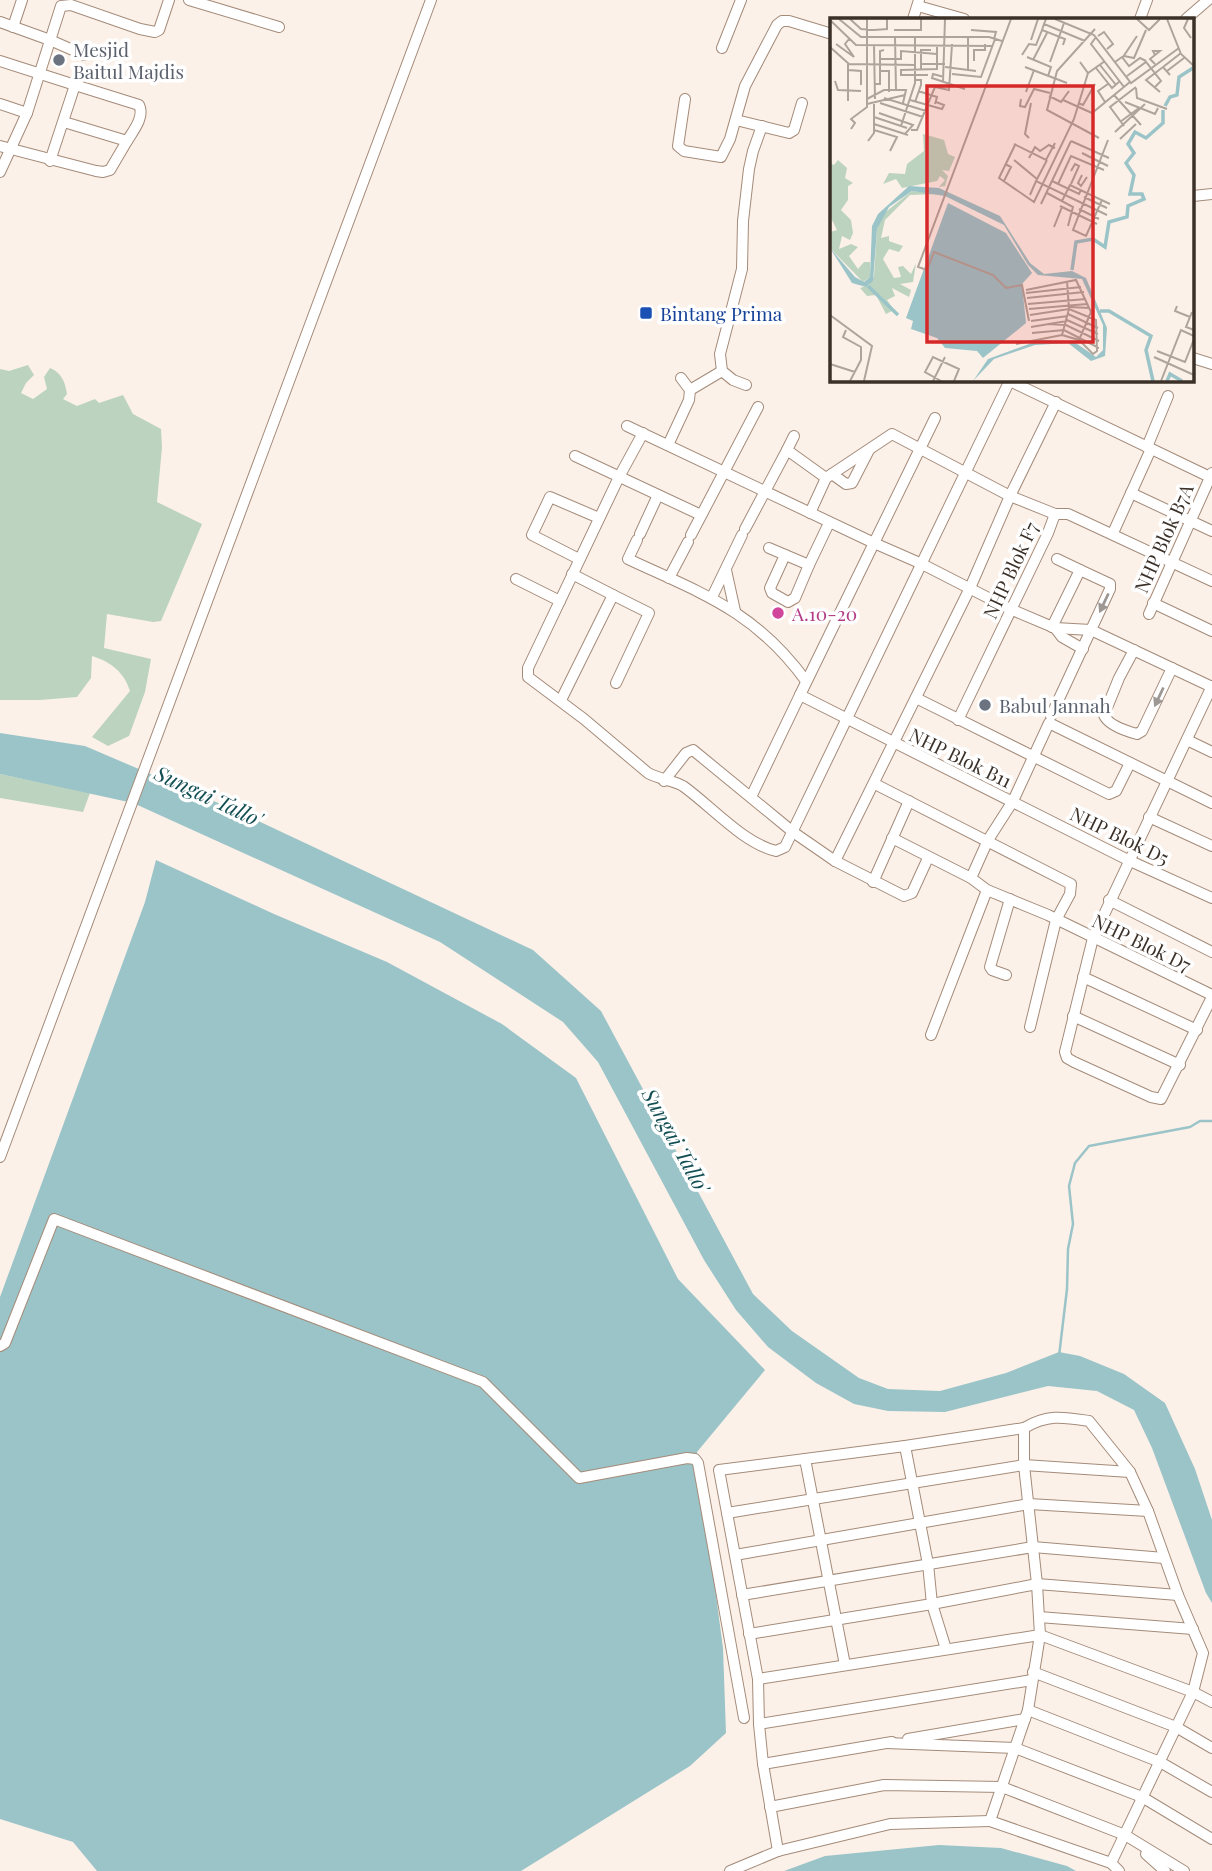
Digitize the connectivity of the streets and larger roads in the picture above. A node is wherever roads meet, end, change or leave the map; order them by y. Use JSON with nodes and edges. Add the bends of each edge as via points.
{"nodes":[{"id":1,"x":22,"y":0,"type":"edge"},
{"id":2,"x":169,"y":0,"type":"edge"},
{"id":3,"x":189,"y":0,"type":"edge"},
{"id":4,"x":431,"y":0,"type":"edge"},
{"id":5,"x":741,"y":0,"type":"edge"},
{"id":6,"x":1147,"y":0,"type":"edge"},
{"id":7,"x":1208,"y":0,"type":"edge"},
{"id":8,"x":918,"y":3,"type":"edge"},
{"id":9,"x":961,"y":18,"type":"edge"},
{"id":10,"x":1140,"y":18,"type":"edge"},
{"id":11,"x":1187,"y":18,"type":"edge"},
{"id":12,"x":0,"y":22,"type":"edge"},
{"id":13,"x":13,"y":27,"type":"junction"},
{"id":14,"x":279,"y":27,"type":"dead end"},
{"id":15,"x":830,"y":33,"type":"edge"},
{"id":16,"x":50,"y":40,"type":"junction"},
{"id":17,"x":722,"y":48,"type":"dead end"},
{"id":18,"x":84,"y":55,"type":"dead end"},
{"id":19,"x":0,"y":61,"type":"edge"},
{"id":20,"x":39,"y":74,"type":"junction"},
{"id":21,"x":75,"y":85,"type":"junction"},
{"id":22,"x":685,"y":99,"type":"dead end"},
{"id":23,"x":802,"y":103,"type":"dead end"},
{"id":24,"x":0,"y":104,"type":"edge"},
{"id":25,"x":26,"y":113,"type":"junction"},
{"id":26,"x":736,"y":120,"type":"junction"},
{"id":27,"x":64,"y":122,"type":"junction"},
{"id":28,"x":762,"y":126,"type":"junction"},
{"id":29,"x":127,"y":141,"type":"junction"},
{"id":30,"x":5,"y":148,"type":"edge"},
{"id":31,"x":50,"y":160,"type":"junction"},
{"id":32,"x":0,"y":172,"type":"edge"},
{"id":33,"x":1212,"y":194,"type":"edge"},
{"id":34,"x":1194,"y":196,"type":"edge"},
{"id":35,"x":1194,"y":358,"type":"edge"},
{"id":36,"x":1212,"y":364,"type":"edge"},
{"id":37,"x":722,"y":370,"type":"junction"},
{"id":38,"x":681,"y":378,"type":"dead end"},
{"id":39,"x":1009,"y":382,"type":"edge"},
{"id":40,"x":1014,"y":382,"type":"edge"},
{"id":41,"x":746,"y":385,"type":"dead end"},
{"id":42,"x":690,"y":390,"type":"junction"},
{"id":43,"x":1168,"y":396,"type":"dead end"},
{"id":44,"x":1056,"y":402,"type":"junction"},
{"id":45,"x":758,"y":407,"type":"dead end"},
{"id":46,"x":935,"y":418,"type":"dead end"},
{"id":47,"x":627,"y":426,"type":"dead end"},
{"id":48,"x":643,"y":433,"type":"junction"},
{"id":49,"x":794,"y":436,"type":"dead end"},
{"id":50,"x":668,"y":445,"type":"junction"},
{"id":51,"x":870,"y":447,"type":"junction"},
{"id":52,"x":920,"y":448,"type":"junction"},
{"id":53,"x":1149,"y":448,"type":"junction"},
{"id":54,"x":787,"y":450,"type":"junction"},
{"id":55,"x":575,"y":456,"type":"dead end"},
{"id":56,"x":723,"y":472,"type":"junction"},
{"id":57,"x":966,"y":473,"type":"junction"},
{"id":58,"x":829,"y":476,"type":"junction"},
{"id":59,"x":1211,"y":476,"type":"edge"},
{"id":60,"x":620,"y":477,"type":"junction"},
{"id":61,"x":764,"y":492,"type":"junction"},
{"id":62,"x":1131,"y":493,"type":"junction"},
{"id":63,"x":658,"y":495,"type":"junction"},
{"id":64,"x":1010,"y":496,"type":"junction"},
{"id":65,"x":810,"y":513,"type":"junction"},
{"id":66,"x":1055,"y":514,"type":"junction"},
{"id":67,"x":701,"y":515,"type":"junction"},
{"id":68,"x":599,"y":518,"type":"junction"},
{"id":69,"x":1190,"y":520,"type":"junction"},
{"id":70,"x":829,"y":523,"type":"junction"},
{"id":71,"x":1212,"y":531,"type":"edge"},
{"id":72,"x":1113,"y":533,"type":"junction"},
{"id":73,"x":874,"y":543,"type":"junction"},
{"id":74,"x":769,"y":548,"type":"dead end"},
{"id":75,"x":785,"y":555,"type":"junction"},
{"id":76,"x":1057,"y":558,"type":"dead end"},
{"id":77,"x":579,"y":559,"type":"junction"},
{"id":78,"x":1172,"y":562,"type":"junction"},
{"id":79,"x":922,"y":564,"type":"junction"},
{"id":80,"x":809,"y":565,"type":"junction"},
{"id":81,"x":726,"y":570,"type":"junction"},
{"id":82,"x":1080,"y":570,"type":"junction"},
{"id":83,"x":572,"y":574,"type":"junction"},
{"id":84,"x":669,"y":578,"type":"junction"},
{"id":85,"x":516,"y":579,"type":"dead end"},
{"id":86,"x":1212,"y":581,"type":"edge"},
{"id":87,"x":970,"y":588,"type":"junction"},
{"id":88,"x":613,"y":595,"type":"junction"},
{"id":89,"x":712,"y":597,"type":"junction"},
{"id":90,"x":560,"y":601,"type":"junction"},
{"id":91,"x":1010,"y":609,"type":"junction"},
{"id":92,"x":735,"y":611,"type":"junction"},
{"id":93,"x":1054,"y":628,"type":"junction"},
{"id":94,"x":1091,"y":630,"type":"junction"},
{"id":95,"x":1212,"y":631,"type":"edge"},
{"id":96,"x":1083,"y":649,"type":"junction"},
{"id":97,"x":1134,"y":650,"type":"junction"},
{"id":98,"x":790,"y":659,"type":"junction"},
{"id":99,"x":815,"y":662,"type":"junction"},
{"id":100,"x":1172,"y":668,"type":"junction"},
{"id":101,"x":806,"y":681,"type":"junction"},
{"id":102,"x":616,"y":684,"type":"dead end"},
{"id":103,"x":1212,"y":687,"type":"edge"},
{"id":104,"x":800,"y":695,"type":"junction"},
{"id":105,"x":916,"y":698,"type":"junction"},
{"id":106,"x":561,"y":700,"type":"junction"},
{"id":107,"x":847,"y":720,"type":"junction"},
{"id":108,"x":958,"y":720,"type":"junction"},
{"id":109,"x":1050,"y":720,"type":"junction"},
{"id":110,"x":1187,"y":740,"type":"junction"},
{"id":111,"x":894,"y":744,"type":"junction"},
{"id":112,"x":1212,"y":752,"type":"edge"},
{"id":113,"x":1032,"y":757,"type":"junction"},
{"id":114,"x":1130,"y":763,"type":"junction"},
{"id":115,"x":664,"y":781,"type":"junction"},
{"id":116,"x":1167,"y":782,"type":"junction"},
{"id":117,"x":875,"y":785,"type":"junction"},
{"id":118,"x":751,"y":797,"type":"junction"},
{"id":119,"x":909,"y":801,"type":"junction"},
{"id":120,"x":1013,"y":801,"type":"junction"},
{"id":121,"x":1212,"y":803,"type":"edge"},
{"id":122,"x":1149,"y":817,"type":"junction"},
{"id":123,"x":793,"y":832,"type":"junction"},
{"id":124,"x":892,"y":838,"type":"junction"},
{"id":125,"x":988,"y":840,"type":"junction"},
{"id":126,"x":1212,"y":846,"type":"edge"},
{"id":127,"x":928,"y":858,"type":"junction"},
{"id":128,"x":832,"y":859,"type":"junction"},
{"id":129,"x":1128,"y":860,"type":"junction"},
{"id":130,"x":971,"y":878,"type":"junction"},
{"id":131,"x":873,"y":882,"type":"junction"},
{"id":132,"x":987,"y":890,"type":"junction"},
{"id":133,"x":1212,"y":898,"type":"edge"},
{"id":134,"x":1010,"y":899,"type":"junction"},
{"id":135,"x":1109,"y":900,"type":"junction"},
{"id":136,"x":1056,"y":920,"type":"junction"},
{"id":137,"x":1093,"y":938,"type":"junction"},
{"id":138,"x":1212,"y":952,"type":"edge"},
{"id":139,"x":1006,"y":975,"type":"dead end"},
{"id":140,"x":1083,"y":977,"type":"junction"},
{"id":141,"x":1212,"y":996,"type":"edge"},
{"id":142,"x":1073,"y":1016,"type":"junction"},
{"id":143,"x":1030,"y":1027,"type":"dead end"},
{"id":144,"x":1197,"y":1030,"type":"junction"},
{"id":145,"x":931,"y":1035,"type":"dead end"},
{"id":146,"x":1180,"y":1065,"type":"junction"},
{"id":147,"x":0,"y":1157,"type":"edge"},
{"id":148,"x":0,"y":1346,"type":"edge"},
{"id":149,"x":1024,"y":1428,"type":"junction"},
{"id":150,"x":905,"y":1446,"type":"junction"},
{"id":151,"x":805,"y":1459,"type":"junction"},
{"id":152,"x":1024,"y":1465,"type":"junction"},
{"id":153,"x":1130,"y":1472,"type":"junction"},
{"id":154,"x":913,"y":1483,"type":"junction"},
{"id":155,"x":813,"y":1499,"type":"junction"},
{"id":156,"x":1029,"y":1504,"type":"junction"},
{"id":157,"x":1148,"y":1511,"type":"junction"},
{"id":158,"x":727,"y":1513,"type":"junction"},
{"id":159,"x":920,"y":1523,"type":"junction"},
{"id":160,"x":821,"y":1540,"type":"junction"},
{"id":161,"x":1033,"y":1547,"type":"junction"},
{"id":162,"x":735,"y":1555,"type":"junction"},
{"id":163,"x":1164,"y":1558,"type":"junction"},
{"id":164,"x":928,"y":1564,"type":"junction"},
{"id":165,"x":828,"y":1581,"type":"junction"},
{"id":166,"x":1037,"y":1584,"type":"junction"},
{"id":167,"x":742,"y":1595,"type":"junction"},
{"id":168,"x":1178,"y":1595,"type":"junction"},
{"id":169,"x":932,"y":1604,"type":"junction"},
{"id":170,"x":1039,"y":1617,"type":"junction"},
{"id":171,"x":836,"y":1619,"type":"junction"},
{"id":172,"x":1192,"y":1629,"type":"junction"},
{"id":173,"x":749,"y":1634,"type":"junction"},
{"id":174,"x":1040,"y":1635,"type":"junction"},
{"id":175,"x":946,"y":1649,"type":"junction"},
{"id":176,"x":845,"y":1665,"type":"junction"},
{"id":177,"x":1033,"y":1676,"type":"junction"},
{"id":178,"x":757,"y":1682,"type":"junction"},
{"id":179,"x":739,"y":1688,"type":"junction"},
{"id":180,"x":1193,"y":1692,"type":"junction"},
{"id":181,"x":1212,"y":1702,"type":"edge"},
{"id":182,"x":1026,"y":1714,"type":"junction"},
{"id":183,"x":744,"y":1718,"type":"dead end"},
{"id":184,"x":759,"y":1724,"type":"junction"},
{"id":185,"x":1176,"y":1727,"type":"junction"},
{"id":186,"x":886,"y":1743,"type":"junction"},
{"id":187,"x":1015,"y":1748,"type":"junction"},
{"id":188,"x":1212,"y":1748,"type":"edge"},
{"id":189,"x":1160,"y":1762,"type":"junction"},
{"id":190,"x":763,"y":1764,"type":"junction"},
{"id":191,"x":1002,"y":1787,"type":"junction"},
{"id":192,"x":1212,"y":1792,"type":"edge"},
{"id":193,"x":1142,"y":1797,"type":"junction"},
{"id":194,"x":770,"y":1807,"type":"junction"},
{"id":195,"x":990,"y":1821,"type":"junction"},
{"id":196,"x":1125,"y":1835,"type":"junction"},
{"id":197,"x":1212,"y":1839,"type":"edge"},
{"id":198,"x":778,"y":1851,"type":"junction"},
{"id":199,"x":1115,"y":1867,"type":"edge"},
{"id":200,"x":730,"y":1871,"type":"edge"},
{"id":201,"x":1165,"y":1871,"type":"edge"},
{"id":202,"x":1184,"y":1871,"type":"edge"}],
"edges":[{"from":1,"to":13,"type":"street"},
{"from":2,"to":16,"type":"street","via":[[156,32],[64,4]]},
{"from":3,"to":14,"type":"street"},
{"from":4,"to":147,"type":"street"},
{"from":5,"to":17,"type":"street"},
{"from":6,"to":10,"type":"street"},
{"from":7,"to":11,"type":"street"},
{"from":8,"to":9,"type":"street"},
{"from":12,"to":13,"type":"street"},
{"from":13,"to":16,"type":"street"},
{"from":15,"to":26,"type":"street","via":[[789,21],[777,25],[745,86]]},
{"from":16,"to":18,"type":"street"},
{"from":16,"to":20,"type":"street"},
{"from":19,"to":20,"type":"street"},
{"from":20,"to":21,"type":"street"},
{"from":20,"to":25,"type":"street"},
{"from":21,"to":27,"type":"street"},
{"from":21,"to":29,"type":"street","via":[[139,105],[139,120]]},
{"from":22,"to":26,"type":"street","via":[[678,143],[684,151],[721,157]]},
{"from":23,"to":28,"type":"street","via":[[794,130],[784,133]]},
{"from":24,"to":25,"type":"street"},
{"from":25,"to":30,"type":"street"},
{"from":26,"to":28,"type":"street"},
{"from":27,"to":29,"type":"street"},
{"from":27,"to":31,"type":"street"},
{"from":28,"to":37,"type":"street","via":[[750,169],[741,269],[721,346]]},
{"from":29,"to":31,"type":"street","via":[[107,172]]},
{"from":30,"to":31,"type":"street"},
{"from":30,"to":32,"type":"street"},
{"from":33,"to":34,"type":"street"},
{"from":35,"to":36,"type":"street"},
{"from":37,"to":41,"type":"street"},
{"from":37,"to":42,"type":"street"},
{"from":38,"to":42,"type":"street"},
{"from":39,"to":57,"type":"street"},
{"from":40,"to":44,"type":"street"},
{"from":42,"to":50,"type":"street"},
{"from":43,"to":53,"type":"street"},
{"from":44,"to":53,"type":"street"},
{"from":44,"to":64,"type":"street"},
{"from":45,"to":56,"type":"street"},
{"from":46,"to":52,"type":"street"},
{"from":47,"to":48,"type":"street"},
{"from":48,"to":50,"type":"street"},
{"from":48,"to":60,"type":"street"},
{"from":49,"to":54,"type":"street"},
{"from":50,"to":56,"type":"street"},
{"from":51,"to":52,"type":"street","via":[[892,434]]},
{"from":51,"to":58,"type":"street"},
{"from":51,"to":58,"type":"street","via":[[852,483]]},
{"from":52,"to":57,"type":"street"},
{"from":52,"to":73,"type":"street"},
{"from":53,"to":59,"type":"street"},
{"from":53,"to":62,"type":"street"},
{"from":54,"to":58,"type":"street"},
{"from":54,"to":61,"type":"street"},
{"from":55,"to":60,"type":"street"},
{"from":56,"to":61,"type":"street"},
{"from":56,"to":67,"type":"street"},
{"from":57,"to":64,"type":"street"},
{"from":57,"to":79,"type":"street"},
{"from":58,"to":65,"type":"street"},
{"from":59,"to":69,"type":"street","name":"NHP Blok B7A"},
{"from":60,"to":63,"type":"street"},
{"from":60,"to":68,"type":"street"},
{"from":61,"to":65,"type":"street"},
{"from":61,"to":81,"type":"street"},
{"from":62,"to":69,"type":"street"},
{"from":62,"to":72,"type":"street"},
{"from":63,"to":67,"type":"street"},
{"from":63,"to":84,"type":"street","via":[[628,559]]},
{"from":64,"to":66,"type":"street"},
{"from":64,"to":87,"type":"street"},
{"from":65,"to":70,"type":"street"},
{"from":66,"to":72,"type":"street","name":"NHP Blok F7","via":[[1068,514]]},
{"from":66,"to":91,"type":"street","name":"NHP Blok F7"},
{"from":67,"to":84,"type":"street"},
{"from":68,"to":77,"type":"street"},
{"from":68,"to":77,"type":"street","via":[[550,497],[532,535]]},
{"from":69,"to":71,"type":"street"},
{"from":69,"to":78,"type":"street","name":"NHP Blok B7A"},
{"from":70,"to":73,"type":"street"},
{"from":70,"to":80,"type":"street"},
{"from":72,"to":78,"type":"street","name":"NHP Blok F7"},
{"from":73,"to":79,"type":"street"},
{"from":73,"to":99,"type":"street"},
{"from":74,"to":75,"type":"street"},
{"from":75,"to":80,"type":"street"},
{"from":75,"to":80,"type":"street","via":[[770,588],[788,602],[795,598]]},
{"from":76,"to":82,"type":"street"},
{"from":77,"to":83,"type":"street"},
{"from":78,"to":86,"type":"street","name":"NHP Blok F7"},
{"from":78,"to":95,"type":"street","name":"NHP Blok B7A","via":[[1151,609]]},
{"from":79,"to":87,"type":"street"},
{"from":79,"to":107,"type":"street"},
{"from":81,"to":89,"type":"street"},
{"from":81,"to":92,"type":"street"},
{"from":82,"to":93,"type":"street"},
{"from":82,"to":94,"type":"street","one_way":true,"via":[[1111,586]]},
{"from":83,"to":88,"type":"street"},
{"from":83,"to":90,"type":"street"},
{"from":84,"to":89,"type":"street"},
{"from":85,"to":90,"type":"street"},
{"from":87,"to":91,"type":"street"},
{"from":87,"to":105,"type":"street"},
{"from":88,"to":102,"type":"street","via":[[651,610]]},
{"from":88,"to":106,"type":"street"},
{"from":89,"to":92,"type":"street"},
{"from":90,"to":106,"type":"street","via":[[527,673]]},
{"from":91,"to":93,"type":"street"},
{"from":91,"to":108,"type":"street","name":"NHP Blok F7"},
{"from":92,"to":98,"type":"street"},
{"from":93,"to":94,"type":"street"},
{"from":93,"to":96,"type":"street"},
{"from":94,"to":96,"type":"street"},
{"from":94,"to":97,"type":"street"},
{"from":96,"to":109,"type":"street"},
{"from":97,"to":100,"type":"street"},
{"from":100,"to":97,"type":"street","one_way":true,"via":[[1142,731],[1130,732],[1104,715]]},
{"from":98,"to":99,"type":"street"},
{"from":98,"to":101,"type":"street"},
{"from":99,"to":101,"type":"street"},
{"from":100,"to":103,"type":"street"},
{"from":101,"to":104,"type":"street"},
{"from":103,"to":110,"type":"street"},
{"from":104,"to":107,"type":"street","name":"NHP Blok B11"},
{"from":104,"to":118,"type":"street"},
{"from":105,"to":108,"type":"street"},
{"from":105,"to":111,"type":"street"},
{"from":106,"to":115,"type":"street","via":[[648,773]]},
{"from":107,"to":111,"type":"street","name":"NHP Blok B11"},
{"from":107,"to":123,"type":"street"},
{"from":108,"to":113,"type":"street"},
{"from":109,"to":113,"type":"street"},
{"from":109,"to":114,"type":"street"},
{"from":110,"to":112,"type":"street"},
{"from":110,"to":116,"type":"street"},
{"from":111,"to":117,"type":"street"},
{"from":111,"to":120,"type":"street","name":"NHP Blok B11"},
{"from":113,"to":114,"type":"street","via":[[1109,794],[1116,791]]},
{"from":113,"to":120,"type":"street"},
{"from":114,"to":116,"type":"street"},
{"from":115,"to":118,"type":"street","via":[[686,752],[693,750]]},
{"from":115,"to":123,"type":"street","via":[[682,786],[770,850],[785,848]]},
{"from":116,"to":121,"type":"street"},
{"from":116,"to":122,"type":"street"},
{"from":117,"to":119,"type":"street"},
{"from":117,"to":128,"type":"street"},
{"from":118,"to":123,"type":"street"},
{"from":119,"to":124,"type":"street"},
{"from":119,"to":125,"type":"street"},
{"from":120,"to":125,"type":"street"},
{"from":120,"to":129,"type":"street","name":"NHP Blok D5"},
{"from":122,"to":126,"type":"street"},
{"from":122,"to":129,"type":"street"},
{"from":123,"to":128,"type":"street"},
{"from":124,"to":127,"type":"street","name":"NHP Blok D7"},
{"from":124,"to":131,"type":"street"},
{"from":125,"to":130,"type":"street"},
{"from":125,"to":136,"type":"street","via":[[1071,884]]},
{"from":127,"to":130,"type":"street","name":"NHP Blok D7"},
{"from":127,"to":131,"type":"street","via":[[908,896]]},
{"from":128,"to":131,"type":"street"},
{"from":129,"to":133,"type":"street","name":"NHP Blok D5"},
{"from":129,"to":135,"type":"street"},
{"from":130,"to":132,"type":"street","name":"NHP Blok D7"},
{"from":132,"to":134,"type":"street","name":"NHP Blok D7"},
{"from":132,"to":145,"type":"street"},
{"from":134,"to":136,"type":"street","name":"NHP Blok D7"},
{"from":134,"to":139,"type":"street","via":[[990,967]]},
{"from":135,"to":137,"type":"street"},
{"from":135,"to":138,"type":"street"},
{"from":136,"to":137,"type":"street","name":"NHP Blok D7"},
{"from":136,"to":143,"type":"street"},
{"from":137,"to":140,"type":"street"},
{"from":137,"to":141,"type":"street","name":"NHP Blok D7"},
{"from":140,"to":142,"type":"street"},
{"from":140,"to":144,"type":"street"},
{"from":141,"to":144,"type":"street"},
{"from":142,"to":146,"type":"street"},
{"from":142,"to":146,"type":"street","via":[[1065,1046],[1067,1058],[1074,1062],[1158,1100]]},
{"from":144,"to":146,"type":"street"},
{"from":148,"to":179,"type":"street","via":[[54,1219],[483,1382],[579,1478],[695,1459]]},
{"from":149,"to":150,"type":"street"},
{"from":149,"to":152,"type":"street"},
{"from":149,"to":153,"type":"street","via":[[1040,1419],[1089,1421]]},
{"from":150,"to":151,"type":"street"},
{"from":150,"to":154,"type":"street"},
{"from":151,"to":155,"type":"street"},
{"from":151,"to":158,"type":"street","via":[[719,1470]]},
{"from":152,"to":153,"type":"street"},
{"from":152,"to":154,"type":"street"},
{"from":152,"to":156,"type":"street"},
{"from":153,"to":157,"type":"street"},
{"from":154,"to":155,"type":"street"},
{"from":154,"to":159,"type":"street"},
{"from":155,"to":158,"type":"street"},
{"from":155,"to":160,"type":"street"},
{"from":156,"to":157,"type":"street"},
{"from":156,"to":159,"type":"street"},
{"from":156,"to":161,"type":"street"},
{"from":157,"to":163,"type":"street"},
{"from":158,"to":162,"type":"street"},
{"from":159,"to":160,"type":"street"},
{"from":159,"to":164,"type":"street"},
{"from":160,"to":162,"type":"street"},
{"from":160,"to":165,"type":"street"},
{"from":161,"to":163,"type":"street"},
{"from":161,"to":164,"type":"street"},
{"from":161,"to":166,"type":"street"},
{"from":162,"to":167,"type":"street"},
{"from":163,"to":168,"type":"street"},
{"from":164,"to":165,"type":"street"},
{"from":164,"to":169,"type":"street"},
{"from":165,"to":167,"type":"street"},
{"from":165,"to":171,"type":"street"},
{"from":166,"to":168,"type":"street"},
{"from":166,"to":169,"type":"street"},
{"from":166,"to":170,"type":"street"},
{"from":167,"to":173,"type":"street"},
{"from":168,"to":172,"type":"street"},
{"from":169,"to":171,"type":"street"},
{"from":169,"to":175,"type":"street"},
{"from":170,"to":172,"type":"street"},
{"from":170,"to":174,"type":"street"},
{"from":171,"to":173,"type":"street"},
{"from":171,"to":176,"type":"street"},
{"from":172,"to":180,"type":"street","via":[[1203,1653]]},
{"from":173,"to":178,"type":"street"},
{"from":174,"to":175,"type":"street"},
{"from":174,"to":177,"type":"street"},
{"from":174,"to":180,"type":"street"},
{"from":175,"to":176,"type":"street"},
{"from":176,"to":178,"type":"street"},
{"from":177,"to":182,"type":"street"},
{"from":177,"to":184,"type":"street"},
{"from":177,"to":185,"type":"street"},
{"from":178,"to":179,"type":"street"},
{"from":178,"to":184,"type":"street"},
{"from":179,"to":183,"type":"street"},
{"from":180,"to":181,"type":"street"},
{"from":180,"to":185,"type":"street"},
{"from":182,"to":186,"type":"street"},
{"from":182,"to":187,"type":"street"},
{"from":182,"to":189,"type":"street"},
{"from":184,"to":190,"type":"street"},
{"from":185,"to":188,"type":"street"},
{"from":185,"to":189,"type":"street"},
{"from":186,"to":187,"type":"street"},
{"from":186,"to":190,"type":"street"},
{"from":187,"to":191,"type":"street"},
{"from":187,"to":193,"type":"street"},
{"from":189,"to":192,"type":"street"},
{"from":189,"to":193,"type":"street"},
{"from":190,"to":194,"type":"street"},
{"from":191,"to":194,"type":"street","via":[[884,1785]]},
{"from":191,"to":195,"type":"street"},
{"from":191,"to":196,"type":"street"},
{"from":193,"to":196,"type":"street"},
{"from":193,"to":197,"type":"street"},
{"from":194,"to":198,"type":"street"},
{"from":195,"to":198,"type":"street","via":[[890,1824]]},
{"from":195,"to":199,"type":"street"},
{"from":196,"to":199,"type":"street"},
{"from":196,"to":201,"type":"street"},
{"from":196,"to":202,"type":"street"},
{"from":198,"to":200,"type":"street"}]}
